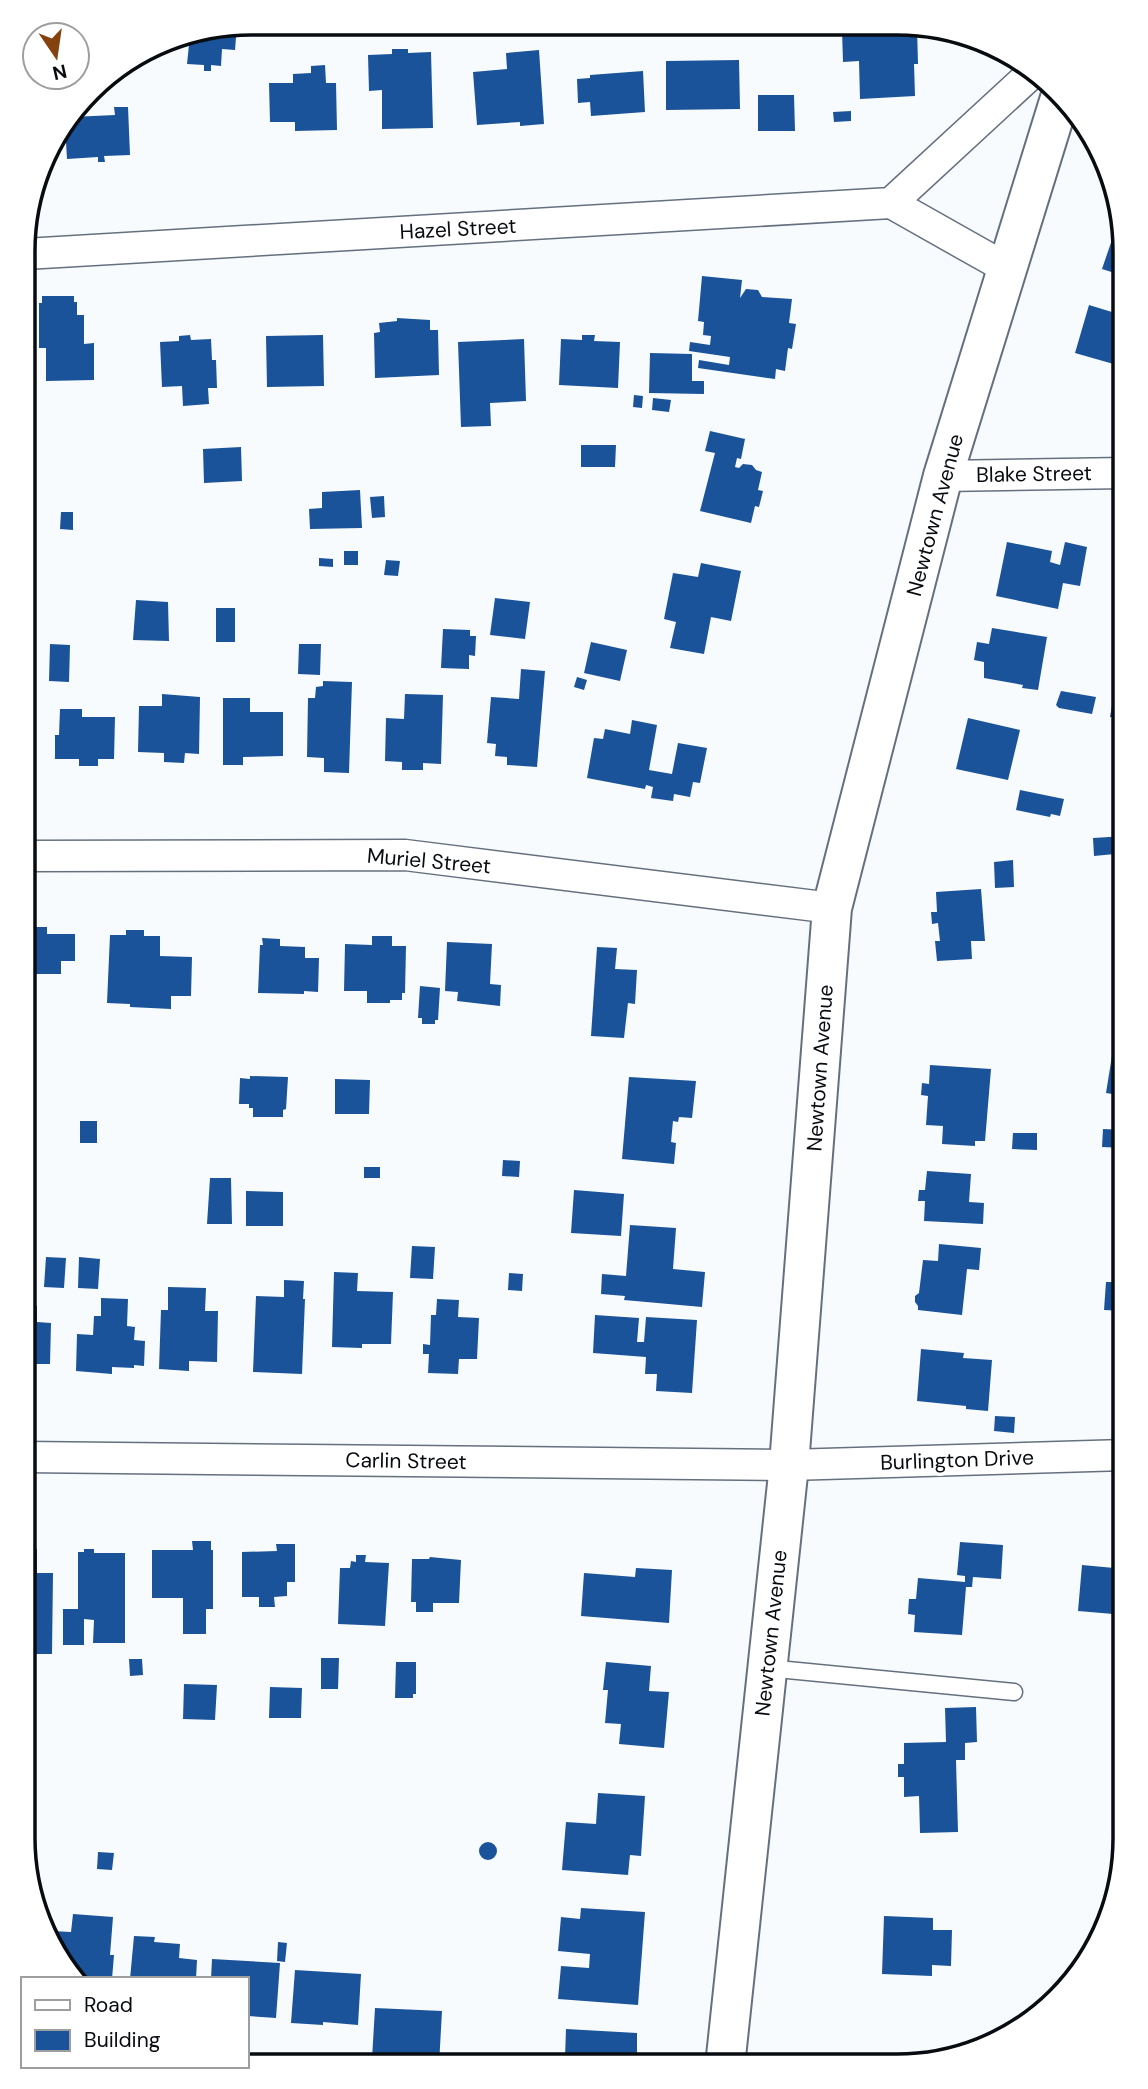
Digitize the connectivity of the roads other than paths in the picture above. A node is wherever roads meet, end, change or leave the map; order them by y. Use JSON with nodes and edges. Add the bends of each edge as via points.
{"nodes":[{"id":1,"x":1026,"y":78,"type":"edge"},
{"id":2,"x":1057,"y":106,"type":"edge"},
{"id":3,"x":891,"y":203,"type":"junction"},
{"id":4,"x":35,"y":253,"type":"edge"},
{"id":5,"x":1008,"y":269,"type":"junction"},
{"id":6,"x":1113,"y":473,"type":"edge"},
{"id":7,"x":943,"y":476,"type":"junction"},
{"id":8,"x":35,"y":856,"type":"edge"},
{"id":9,"x":832,"y":908,"type":"junction"},
{"id":10,"x":1113,"y":1455,"type":"edge"},
{"id":11,"x":35,"y":1457,"type":"edge"},
{"id":12,"x":789,"y":1465,"type":"junction"},
{"id":13,"x":767,"y":1668,"type":"junction"},
{"id":14,"x":1014,"y":1692,"type":"dead end"},
{"id":15,"x":726,"y":2054,"type":"edge"}],
"edges":[{"from":1,"to":3,"type":"street"},
{"from":2,"to":5,"type":"main road","name":"Newtown Avenue"},
{"from":3,"to":4,"type":"street","name":"Hazel Street"},
{"from":3,"to":5,"type":"street"},
{"from":5,"to":7,"type":"main road","name":"Newtown Avenue"},
{"from":6,"to":7,"type":"street","name":"Blake Street"},
{"from":7,"to":9,"type":"main road","name":"Newtown Avenue"},
{"from":8,"to":9,"type":"street","name":"Muriel Street","via":[[405,855]]},
{"from":9,"to":12,"type":"main road","name":"Newtown Avenue"},
{"from":10,"to":12,"type":"street","name":"Burlington Drive"},
{"from":11,"to":12,"type":"street","name":"Carlin Street"},
{"from":12,"to":13,"type":"main road","name":"Newtown Avenue"},
{"from":13,"to":14,"type":"lane"},
{"from":13,"to":15,"type":"main road","name":"Newtown Avenue"}]}
